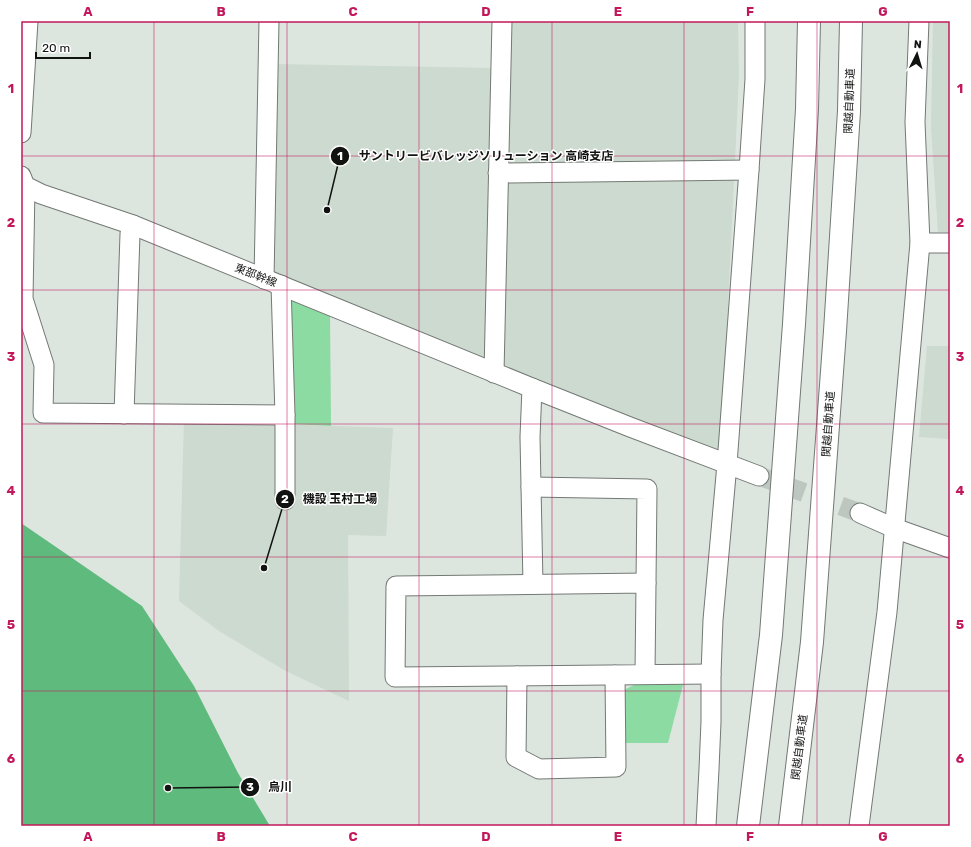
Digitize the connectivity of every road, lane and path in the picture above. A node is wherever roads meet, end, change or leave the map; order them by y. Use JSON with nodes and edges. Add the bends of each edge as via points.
{"nodes":[{"id":1,"x":28,"y":21,"type":"edge"},
{"id":2,"x":268,"y":21,"type":"edge"},
{"id":3,"x":502,"y":21,"type":"edge"},
{"id":4,"x":755,"y":21,"type":"edge"},
{"id":5,"x":809,"y":21,"type":"edge"},
{"id":6,"x":851,"y":21,"type":"edge"},
{"id":7,"x":918,"y":21,"type":"edge"},
{"id":8,"x":24,"y":45,"type":"edge"},
{"id":9,"x":21,"y":133,"type":"edge"},
{"id":10,"x":749,"y":170,"type":"junction"},
{"id":11,"x":498,"y":173,"type":"junction"},
{"id":12,"x":23,"y":181,"type":"edge"},
{"id":13,"x":23,"y":205,"type":"edge"},
{"id":14,"x":133,"y":225,"type":"junction"},
{"id":15,"x":920,"y":243,"type":"junction"},
{"id":16,"x":950,"y":243,"type":"edge"},
{"id":17,"x":272,"y":282,"type":"junction"},
{"id":18,"x":494,"y":373,"type":"junction"},
{"id":19,"x":532,"y":388,"type":"junction"},
{"id":20,"x":124,"y":414,"type":"junction"},
{"id":21,"x":286,"y":415,"type":"junction"},
{"id":22,"x":727,"y":464,"type":"junction"},
{"id":23,"x":759,"y":476,"type":"tunnel mouth"},
{"id":24,"x":531,"y":487,"type":"junction"},
{"id":25,"x":285,"y":500,"type":"dead end"},
{"id":26,"x":860,"y":513,"type":"tunnel mouth"},
{"id":27,"x":894,"y":528,"type":"junction"},
{"id":28,"x":950,"y":548,"type":"edge"},
{"id":29,"x":646,"y":583,"type":"junction"},
{"id":30,"x":533,"y":584,"type":"junction"},
{"id":31,"x":645,"y":674,"type":"junction"},
{"id":32,"x":711,"y":674,"type":"junction"},
{"id":33,"x":615,"y":675,"type":"junction"},
{"id":34,"x":516,"y":676,"type":"junction"},
{"id":35,"x":706,"y":826,"type":"edge"},
{"id":36,"x":748,"y":826,"type":"edge"},
{"id":37,"x":790,"y":826,"type":"edge"},
{"id":38,"x":859,"y":826,"type":"edge"}],
"edges":[{"from":1,"to":8,"type":"street"},
{"from":2,"to":17,"type":"street"},
{"from":3,"to":11,"type":"street"},
{"from":4,"to":10,"type":"street","via":[[755,79]]},
{"from":5,"to":36,"type":"highway","via":[[807,109],[795,308],[771,635]]},
{"from":6,"to":37,"type":"highway","name":"関越自動車道","via":[[849,119],[812,642]]},
{"from":7,"to":15,"type":"street","via":[[916,122]]},
{"from":8,"to":9,"type":"street"},
{"from":10,"to":11,"type":"street"},
{"from":10,"to":22,"type":"street"},
{"from":11,"to":18,"type":"street"},
{"from":12,"to":13,"type":"street"},
{"from":12,"to":14,"type":"street","name":"東部幹線","via":[[40,194]]},
{"from":13,"to":20,"type":"street","via":[[23,299],[44,365],[43,413]]},
{"from":14,"to":17,"type":"street","name":"東部幹線"},
{"from":14,"to":20,"type":"street","via":[[130,234]]},
{"from":15,"to":16,"type":"street"},
{"from":15,"to":27,"type":"street"},
{"from":17,"to":18,"type":"street","name":"東部幹線"},
{"from":17,"to":21,"type":"street"},
{"from":18,"to":19,"type":"street","name":"東部幹線"},
{"from":19,"to":22,"type":"street","name":"東部幹線"},
{"from":19,"to":24,"type":"street"},
{"from":20,"to":21,"type":"street"},
{"from":21,"to":25,"type":"street"},
{"from":22,"to":23,"type":"street","name":"東部幹線"},
{"from":22,"to":32,"type":"street","via":[[713,620]]},
{"from":24,"to":29,"type":"street","via":[[647,489]]},
{"from":24,"to":30,"type":"street"},
{"from":26,"to":27,"type":"street"},
{"from":27,"to":28,"type":"street"},
{"from":27,"to":38,"type":"street","via":[[887,612]]},
{"from":29,"to":30,"type":"street"},
{"from":29,"to":31,"type":"street"},
{"from":30,"to":34,"type":"street","via":[[396,586],[394,677]]},
{"from":31,"to":32,"type":"street"},
{"from":31,"to":33,"type":"street"},
{"from":32,"to":35,"type":"street"},
{"from":33,"to":34,"type":"street"},
{"from":33,"to":34,"type":"street","via":[[616,767],[539,769],[516,757]]}]}
